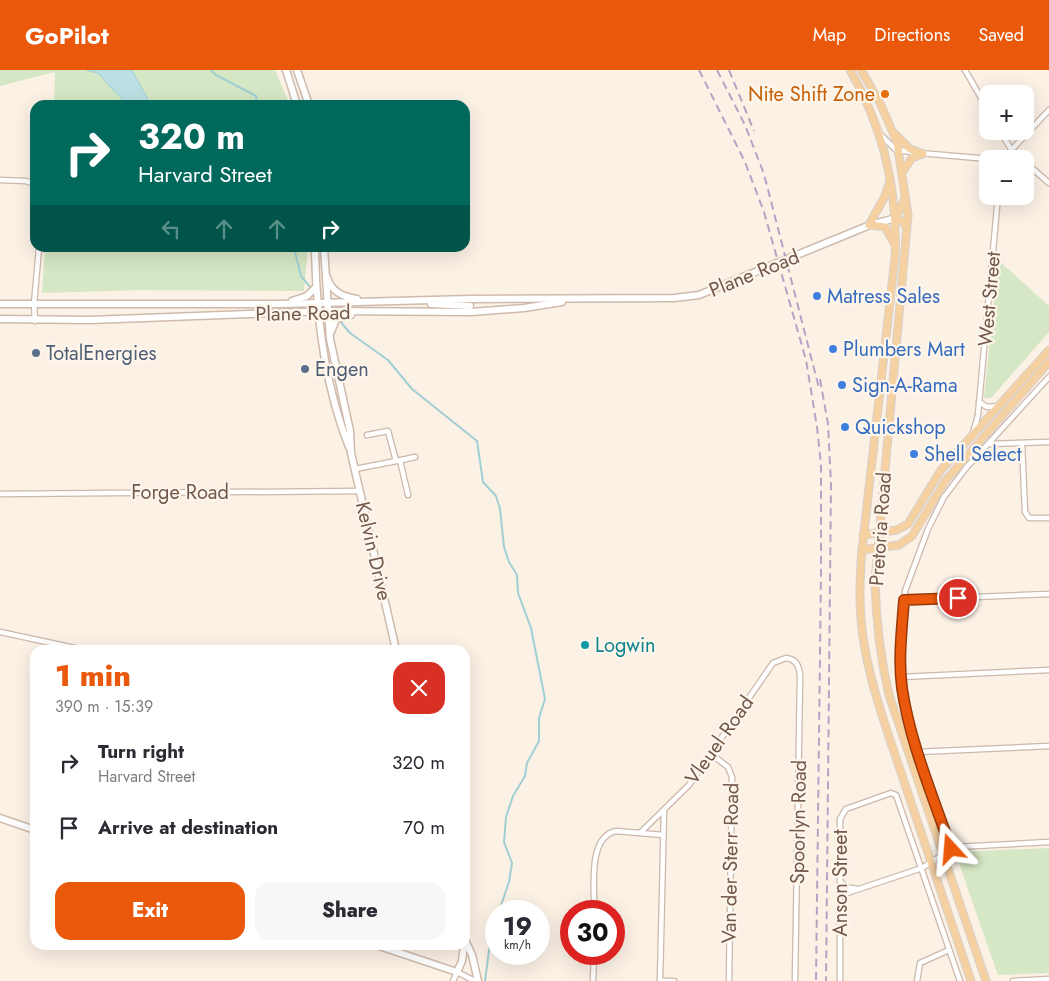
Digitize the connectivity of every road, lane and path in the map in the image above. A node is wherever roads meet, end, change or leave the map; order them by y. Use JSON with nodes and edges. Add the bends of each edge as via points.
{"nodes":[{"id":1,"x":286,"y":70,"type":"edge"},
{"id":2,"x":297,"y":70,"type":"edge"},
{"id":3,"x":850,"y":70,"type":"edge"},
{"id":4,"x":862,"y":70,"type":"edge"},
{"id":5,"x":965,"y":70,"type":"edge"},
{"id":6,"x":979,"y":94,"type":"edge"},
{"id":7,"x":295,"y":100,"type":"edge"},
{"id":8,"x":307,"y":100,"type":"edge"},
{"id":9,"x":1049,"y":110,"type":"edge"},
{"id":10,"x":892,"y":130,"type":"junction"},
{"id":11,"x":878,"y":131,"type":"junction"},
{"id":12,"x":899,"y":150,"type":"junction"},
{"id":13,"x":1013,"y":150,"type":"edge"},
{"id":14,"x":923,"y":153,"type":"junction"},
{"id":15,"x":979,"y":158,"type":"edge"},
{"id":16,"x":1034,"y":170,"type":"edge"},
{"id":17,"x":903,"y":171,"type":"junction"},
{"id":18,"x":891,"y":179,"type":"junction"},
{"id":19,"x":0,"y":180,"type":"edge"},
{"id":20,"x":30,"y":182,"type":"edge"},
{"id":21,"x":1049,"y":182,"type":"edge"},
{"id":22,"x":906,"y":195,"type":"junction"},
{"id":23,"x":997,"y":205,"type":"edge"},
{"id":24,"x":896,"y":218,"type":"junction"},
{"id":25,"x":870,"y":225,"type":"junction"},
{"id":26,"x":908,"y":231,"type":"junction"},
{"id":27,"x":895,"y":245,"type":"junction"},
{"id":28,"x":39,"y":252,"type":"edge"},
{"id":29,"x":315,"y":252,"type":"edge"},
{"id":30,"x":324,"y":252,"type":"edge"},
{"id":31,"x":324,"y":269,"type":"junction"},
{"id":32,"x":316,"y":287,"type":"junction"},
{"id":33,"x":606,"y":299,"type":"junction"},
{"id":34,"x":372,"y":302,"type":"junction"},
{"id":35,"x":410,"y":302,"type":"junction"},
{"id":36,"x":317,"y":303,"type":"junction"},
{"id":37,"x":327,"y":303,"type":"junction"},
{"id":38,"x":0,"y":304,"type":"edge"},
{"id":39,"x":34,"y":304,"type":"junction"},
{"id":40,"x":281,"y":304,"type":"junction"},
{"id":41,"x":470,"y":306,"type":"dead end"},
{"id":42,"x":317,"y":312,"type":"junction"},
{"id":43,"x":328,"y":312,"type":"junction"},
{"id":44,"x":362,"y":312,"type":"junction"},
{"id":45,"x":1,"y":319,"type":"edge"},
{"id":46,"x":35,"y":321,"type":"junction"},
{"id":47,"x":330,"y":339,"type":"junction"},
{"id":48,"x":1049,"y":350,"type":"edge"},
{"id":49,"x":1049,"y":362,"type":"edge"},
{"id":50,"x":1049,"y":377,"type":"edge"},
{"id":51,"x":979,"y":402,"type":"junction"},
{"id":52,"x":1000,"y":405,"type":"junction"},
{"id":53,"x":878,"y":413,"type":"junction"},
{"id":54,"x":890,"y":417,"type":"junction"},
{"id":55,"x":973,"y":434,"type":"junction"},
{"id":56,"x":367,"y":435,"type":"dead end"},
{"id":57,"x":1049,"y":442,"type":"edge"},
{"id":58,"x":989,"y":444,"type":"junction"},
{"id":59,"x":1022,"y":444,"type":"junction"},
{"id":60,"x":351,"y":453,"type":"junction"},
{"id":61,"x":415,"y":457,"type":"dead end"},
{"id":62,"x":398,"y":461,"type":"junction"},
{"id":63,"x":355,"y":469,"type":"junction"},
{"id":64,"x":360,"y":491,"type":"junction"},
{"id":65,"x":0,"y":494,"type":"edge"},
{"id":66,"x":408,"y":495,"type":"dead end"},
{"id":67,"x":1049,"y":518,"type":"edge"},
{"id":68,"x":880,"y":519,"type":"junction"},
{"id":69,"x":897,"y":530,"type":"junction"},
{"id":70,"x":879,"y":533,"type":"junction"},
{"id":71,"x":863,"y":535,"type":"junction"},
{"id":72,"x":877,"y":548,"type":"junction"},
{"id":73,"x":862,"y":550,"type":"junction"},
{"id":74,"x":1049,"y":594,"type":"edge"},
{"id":75,"x":904,"y":600,"type":"junction"},
{"id":76,"x":0,"y":632,"type":"edge"},
{"id":77,"x":61,"y":645,"type":"edge"},
{"id":78,"x":395,"y":645,"type":"edge"},
{"id":79,"x":797,"y":664,"type":"joint"},
{"id":80,"x":1049,"y":670,"type":"edge"},
{"id":81,"x":901,"y":677,"type":"junction"},
{"id":82,"x":1049,"y":746,"type":"edge"},
{"id":83,"x":917,"y":752,"type":"junction"},
{"id":84,"x":711,"y":754,"type":"junction"},
{"id":85,"x":664,"y":810,"type":"junction"},
{"id":86,"x":0,"y":818,"type":"edge"},
{"id":87,"x":30,"y":828,"type":"edge"},
{"id":88,"x":640,"y":833,"type":"junction"},
{"id":89,"x":663,"y":835,"type":"junction"},
{"id":90,"x":1049,"y":842,"type":"edge"},
{"id":91,"x":951,"y":849,"type":"junction"},
{"id":92,"x":943,"y":854,"type":"junction"},
{"id":93,"x":931,"y":862,"type":"junction"},
{"id":94,"x":922,"y":868,"type":"junction"},
{"id":95,"x":841,"y":882,"type":"junction"},
{"id":96,"x":860,"y":889,"type":"junction"},
{"id":97,"x":840,"y":895,"type":"junction"},
{"id":98,"x":594,"y":900,"type":"edge"},
{"id":99,"x":391,"y":950,"type":"edge"},
{"id":100,"x":463,"y":950,"type":"edge"},
{"id":101,"x":470,"y":950,"type":"edge"},
{"id":102,"x":949,"y":950,"type":"junction"},
{"id":103,"x":594,"y":965,"type":"edge"},
{"id":104,"x":457,"y":972,"type":"junction"},
{"id":105,"x":1049,"y":979,"type":"edge"},
{"id":106,"x":453,"y":981,"type":"edge"},
{"id":107,"x":474,"y":981,"type":"edge"},
{"id":108,"x":478,"y":981,"type":"edge"},
{"id":109,"x":593,"y":981,"type":"edge"},
{"id":110,"x":660,"y":981,"type":"edge"},
{"id":111,"x":674,"y":981,"type":"edge"},
{"id":112,"x":729,"y":981,"type":"edge"},
{"id":113,"x":795,"y":981,"type":"edge"},
{"id":114,"x":840,"y":981,"type":"edge"},
{"id":115,"x":917,"y":981,"type":"edge"},
{"id":116,"x":960,"y":981,"type":"edge"},
{"id":117,"x":971,"y":981,"type":"edge"},
{"id":118,"x":986,"y":981,"type":"edge"},
{"id":119,"x":1013,"y":981,"type":"edge"}],
"edges":[{"from":1,"to":7,"type":"main road"},
{"from":2,"to":8,"type":"main road"},
{"from":3,"to":11,"type":"main road","name":"Pretoria Road"},
{"from":4,"to":10,"type":"main road","name":"Pretoria Road"},
{"from":5,"to":6,"type":"street"},
{"from":9,"to":13,"type":"street"},
{"from":10,"to":12,"type":"main road","name":"Pretoria Road"},
{"from":10,"to":14,"type":"main road","via":[[907,146]]},
{"from":11,"to":12,"type":"street","via":[[888,144]]},
{"from":11,"to":18,"type":"main road","name":"Pretoria Road"},
{"from":12,"to":14,"type":"street"},
{"from":12,"to":17,"type":"main road","name":"Pretoria Road"},
{"from":14,"to":15,"type":"street"},
{"from":14,"to":17,"type":"main road","via":[[912,158]]},
{"from":16,"to":21,"type":"street"},
{"from":17,"to":22,"type":"main road","name":"Pretoria Road"},
{"from":18,"to":24,"type":"main road","name":"Pretoria Road"},
{"from":18,"to":25,"type":"main road"},
{"from":19,"to":20,"type":"street"},
{"from":22,"to":24,"type":"main road"},
{"from":22,"to":26,"type":"main road","name":"Pretoria Road"},
{"from":23,"to":51,"type":"street","name":"West Street"},
{"from":24,"to":25,"type":"main road","name":"Plane Road"},
{"from":24,"to":26,"type":"main road"},
{"from":24,"to":27,"type":"main road","name":"Pretoria Road"},
{"from":25,"to":27,"type":"main road","via":[[885,227]]},
{"from":25,"to":33,"type":"main road","name":"Plane Road","via":[[698,295]]},
{"from":26,"to":54,"type":"main road","name":"Pretoria Road"},
{"from":27,"to":53,"type":"main road","name":"Pretoria Road"},
{"from":28,"to":39,"type":"street"},
{"from":29,"to":32,"type":"main road","name":"Kelvin Drive"},
{"from":30,"to":31,"type":"main road","name":"Kelvin Drive"},
{"from":31,"to":34,"type":"main road","via":[[328,281],[339,294]]},
{"from":31,"to":37,"type":"main road","name":"Kelvin Drive"},
{"from":32,"to":36,"type":"main road","name":"Kelvin Drive"},
{"from":32,"to":40,"type":"main road","via":[[307,296]]},
{"from":33,"to":35,"type":"main road","name":"Plane Road","via":[[470,298]]},
{"from":33,"to":44,"type":"main road","name":"Plane Road","via":[[471,312]]},
{"from":34,"to":35,"type":"main road","name":"Plane Road"},
{"from":34,"to":37,"type":"main road","name":"Plane Road"},
{"from":35,"to":41,"type":"main road"},
{"from":36,"to":37,"type":"main road","name":"Plane Road"},
{"from":36,"to":40,"type":"main road","name":"Plane Road"},
{"from":36,"to":42,"type":"main road","name":"Kelvin Drive"},
{"from":37,"to":43,"type":"main road","name":"Kelvin Drive"},
{"from":38,"to":39,"type":"main road","name":"Plane Road"},
{"from":39,"to":40,"type":"main road","name":"Plane Road"},
{"from":39,"to":46,"type":"street"},
{"from":42,"to":43,"type":"main road","name":"Plane Road"},
{"from":42,"to":46,"type":"main road","name":"Plane Road"},
{"from":42,"to":60,"type":"main road","name":"Kelvin Drive","via":[[327,373]]},
{"from":43,"to":44,"type":"main road","name":"Plane Road"},
{"from":43,"to":47,"type":"main road","name":"Kelvin Drive"},
{"from":44,"to":47,"type":"main road","via":[[336,320]]},
{"from":45,"to":46,"type":"main road","name":"Plane Road"},
{"from":47,"to":60,"type":"main road","name":"Kelvin Drive","via":[[350,431]]},
{"from":48,"to":52,"type":"main road"},
{"from":49,"to":72,"type":"main road","via":[[946,480],[912,536],[899,545]]},
{"from":50,"to":58,"type":"street"},
{"from":51,"to":52,"type":"street","via":[[990,407]]},
{"from":51,"to":55,"type":"street","name":"West Street"},
{"from":52,"to":55,"type":"main road"},
{"from":53,"to":54,"type":"main road"},
{"from":53,"to":71,"type":"main road","name":"Pretoria Road"},
{"from":54,"to":68,"type":"main road","name":"Pretoria Road"},
{"from":55,"to":69,"type":"main road","via":[[931,484],[910,522]]},
{"from":56,"to":62,"type":"street","via":[[388,431]]},
{"from":57,"to":59,"type":"street"},
{"from":58,"to":59,"type":"street"},
{"from":58,"to":75,"type":"street","via":[[941,501],[911,574]]},
{"from":59,"to":67,"type":"street","via":[[1025,512],[1029,518]]},
{"from":60,"to":63,"type":"main road","name":"Kelvin Drive"},
{"from":61,"to":62,"type":"street"},
{"from":62,"to":63,"type":"street"},
{"from":62,"to":66,"type":"street"},
{"from":63,"to":64,"type":"main road","name":"Kelvin Drive"},
{"from":64,"to":65,"type":"street","name":"Forge Road"},
{"from":64,"to":78,"type":"main road","name":"Kelvin Drive"},
{"from":68,"to":69,"type":"main road","via":[[888,528]]},
{"from":68,"to":70,"type":"main road","name":"Pretoria Road"},
{"from":69,"to":70,"type":"main road"},
{"from":70,"to":71,"type":"main road"},
{"from":70,"to":72,"type":"main road","name":"Pretoria Road"},
{"from":71,"to":73,"type":"main road","name":"Pretoria Road"},
{"from":72,"to":73,"type":"main road"},
{"from":72,"to":92,"type":"main road","name":"Pretoria Road","via":[[876,618],[882,666]]},
{"from":73,"to":93,"type":"main road","name":"Pretoria Road","via":[[861,619],[868,666]]},
{"from":74,"to":75,"type":"street"},
{"from":75,"to":81,"type":"street"},
{"from":76,"to":77,"type":"street"},
{"from":79,"to":84,"type":"street","name":"Vleuel Road","via":[[786,658],[773,664]]},
{"from":79,"to":113,"type":"street","name":"Spoorlyn Road","via":[[800,678]]},
{"from":80,"to":81,"type":"street"},
{"from":81,"to":83,"type":"street"},
{"from":82,"to":83,"type":"street"},
{"from":83,"to":91,"type":"street"},
{"from":84,"to":85,"type":"street","name":"Vleuel Road","via":[[689,785]]},
{"from":84,"to":112,"type":"street","name":"Van der Sterr Road","via":[[728,767],[732,777]]},
{"from":85,"to":88,"type":"street","name":"Vleuel Road"},
{"from":85,"to":89,"type":"street"},
{"from":86,"to":87,"type":"main road"},
{"from":88,"to":89,"type":"street"},
{"from":88,"to":98,"type":"street","via":[[612,832],[598,847]]},
{"from":89,"to":110,"type":"street"},
{"from":90,"to":91,"type":"street","via":[[968,845]]},
{"from":91,"to":92,"type":"street"},
{"from":92,"to":93,"type":"street"},
{"from":92,"to":118,"type":"main road","name":"Pretoria Road"},
{"from":93,"to":94,"type":"street"},
{"from":93,"to":117,"type":"main road","name":"Pretoria Road"},
{"from":94,"to":95,"type":"street","name":"Anson Street","via":[[896,795],[884,794],[842,813]]},
{"from":94,"to":96,"type":"street"},
{"from":94,"to":102,"type":"street"},
{"from":95,"to":96,"type":"street","via":[[849,888]]},
{"from":95,"to":97,"type":"street","name":"Anson Street"},
{"from":96,"to":97,"type":"street"},
{"from":97,"to":114,"type":"street","name":"Anson Street"},
{"from":99,"to":104,"type":"main road"},
{"from":100,"to":104,"type":"main road"},
{"from":101,"to":108,"type":"main road"},
{"from":102,"to":115,"type":"street","via":[[920,963]]},
{"from":102,"to":116,"type":"street"},
{"from":103,"to":109,"type":"street"},
{"from":104,"to":106,"type":"street"},
{"from":104,"to":107,"type":"street"},
{"from":105,"to":119,"type":"street"},
{"from":110,"to":111,"type":"street"}]}
